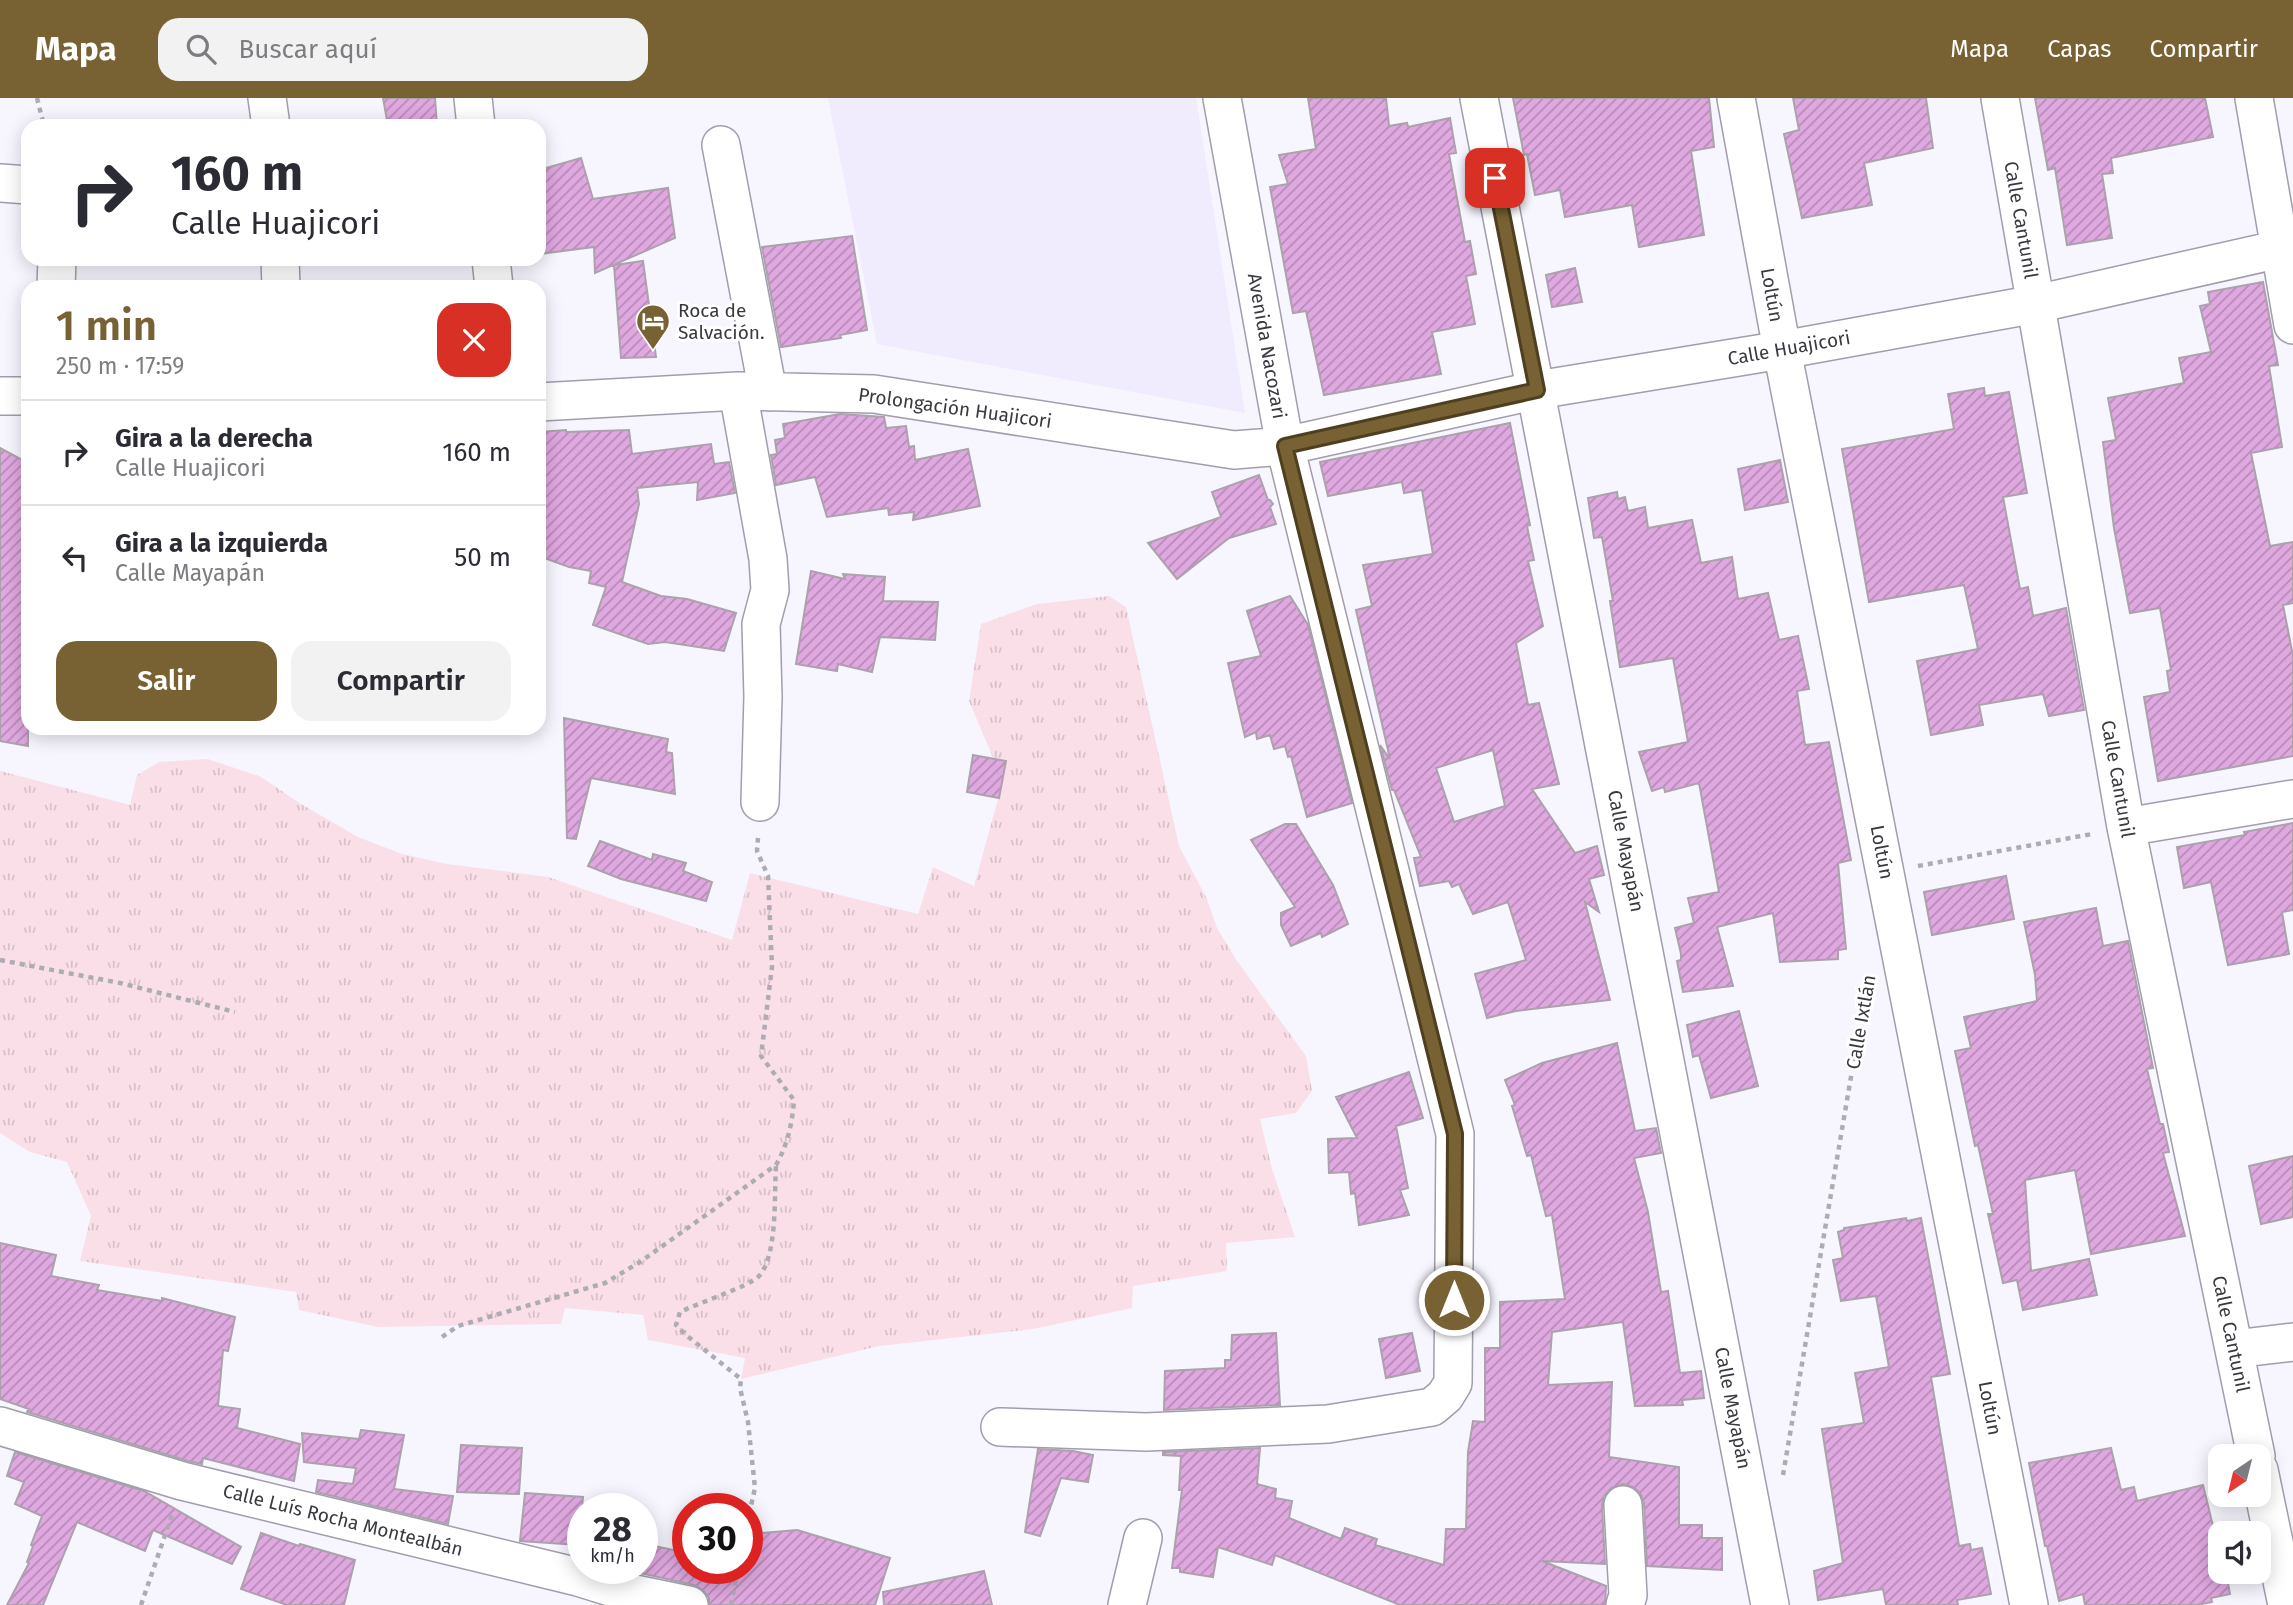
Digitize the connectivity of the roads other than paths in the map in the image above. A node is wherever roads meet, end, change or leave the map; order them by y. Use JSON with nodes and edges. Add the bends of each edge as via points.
{"nodes":[{"id":1,"x":267,"y":98,"type":"edge"},
{"id":2,"x":473,"y":98,"type":"edge"},
{"id":3,"x":1222,"y":98,"type":"edge"},
{"id":4,"x":1479,"y":98,"type":"edge"},
{"id":5,"x":1736,"y":98,"type":"edge"},
{"id":6,"x":2000,"y":98,"type":"edge"},
{"id":7,"x":2254,"y":98,"type":"edge"},
{"id":8,"x":270,"y":119,"type":"edge"},
{"id":9,"x":475,"y":119,"type":"edge"},
{"id":10,"x":721,"y":145,"type":"dead end"},
{"id":11,"x":0,"y":183,"type":"edge"},
{"id":12,"x":21,"y":184,"type":"edge"},
{"id":13,"x":2286,"y":247,"type":"edge"},
{"id":14,"x":2036,"y":304,"type":"junction"},
{"id":15,"x":2293,"y":325,"type":"edge"},
{"id":16,"x":1782,"y":350,"type":"junction"},
{"id":17,"x":1537,"y":390,"type":"junction"},
{"id":18,"x":753,"y":391,"type":"junction"},
{"id":19,"x":0,"y":396,"type":"edge"},
{"id":20,"x":21,"y":396,"type":"edge"},
{"id":21,"x":546,"y":402,"type":"edge"},
{"id":22,"x":1285,"y":446,"type":"junction"},
{"id":23,"x":2293,"y":799,"type":"edge"},
{"id":24,"x":760,"y":802,"type":"road end"},
{"id":25,"x":2126,"y":827,"type":"junction"},
{"id":26,"x":2293,"y":1342,"type":"edge"},
{"id":27,"x":2234,"y":1349,"type":"junction"},
{"id":28,"x":0,"y":1426,"type":"edge"},
{"id":29,"x":1000,"y":1427,"type":"dead end"},
{"id":30,"x":2254,"y":1444,"type":"edge"},
{"id":31,"x":1623,"y":1505,"type":"dead end"},
{"id":32,"x":2267,"y":1507,"type":"edge"},
{"id":33,"x":1143,"y":1538,"type":"dead end"},
{"id":34,"x":689,"y":1605,"type":"edge"},
{"id":35,"x":1127,"y":1605,"type":"edge"},
{"id":36,"x":1625,"y":1605,"type":"edge"},
{"id":37,"x":1770,"y":1605,"type":"edge"},
{"id":38,"x":2029,"y":1605,"type":"edge"},
{"id":39,"x":2287,"y":1605,"type":"edge"}],
"edges":[{"from":1,"to":8,"type":"street"},
{"from":2,"to":9,"type":"street"},
{"from":3,"to":22,"type":"street","name":"Avenida Nacozari"},
{"from":4,"to":17,"type":"street","name":"Calle Mayapán"},
{"from":5,"to":16,"type":"street","name":"Loltún"},
{"from":6,"to":14,"type":"street","name":"Calle Cantunil"},
{"from":7,"to":13,"type":"street"},
{"from":10,"to":18,"type":"street"},
{"from":11,"to":12,"type":"street"},
{"from":13,"to":14,"type":"street","name":"Calle Huajicori"},
{"from":13,"to":15,"type":"street"},
{"from":14,"to":16,"type":"street","name":"Calle Huajicori"},
{"from":14,"to":25,"type":"street","name":"Calle Cantunil"},
{"from":16,"to":17,"type":"street","name":"Calle Huajicori"},
{"from":16,"to":38,"type":"street","name":"Loltún"},
{"from":17,"to":22,"type":"street","name":"Calle Huajicori"},
{"from":17,"to":37,"type":"street","name":"Calle Mayapán"},
{"from":18,"to":21,"type":"street","name":"Prolongación Huajicori"},
{"from":18,"to":22,"type":"street","name":"Prolongación Huajicori","via":[[874,394],[1234,450]]},
{"from":18,"to":24,"type":"street","via":[[770,590],[761,624]]},
{"from":19,"to":20,"type":"street"},
{"from":22,"to":29,"type":"street","name":"Avenida Nacozari","via":[[1455,1134],[1453,1382],[1432,1407],[1328,1424],[1146,1432]]},
{"from":23,"to":25,"type":"street"},
{"from":25,"to":27,"type":"street","name":"Calle Cantunil"},
{"from":26,"to":27,"type":"street"},
{"from":27,"to":30,"type":"street","name":"Calle Cantunil"},
{"from":28,"to":34,"type":"street","name":"Calle Luís Rocha Montealbán","via":[[182,1481]]},
{"from":31,"to":36,"type":"street"},
{"from":32,"to":39,"type":"street"},
{"from":33,"to":35,"type":"street"}]}
